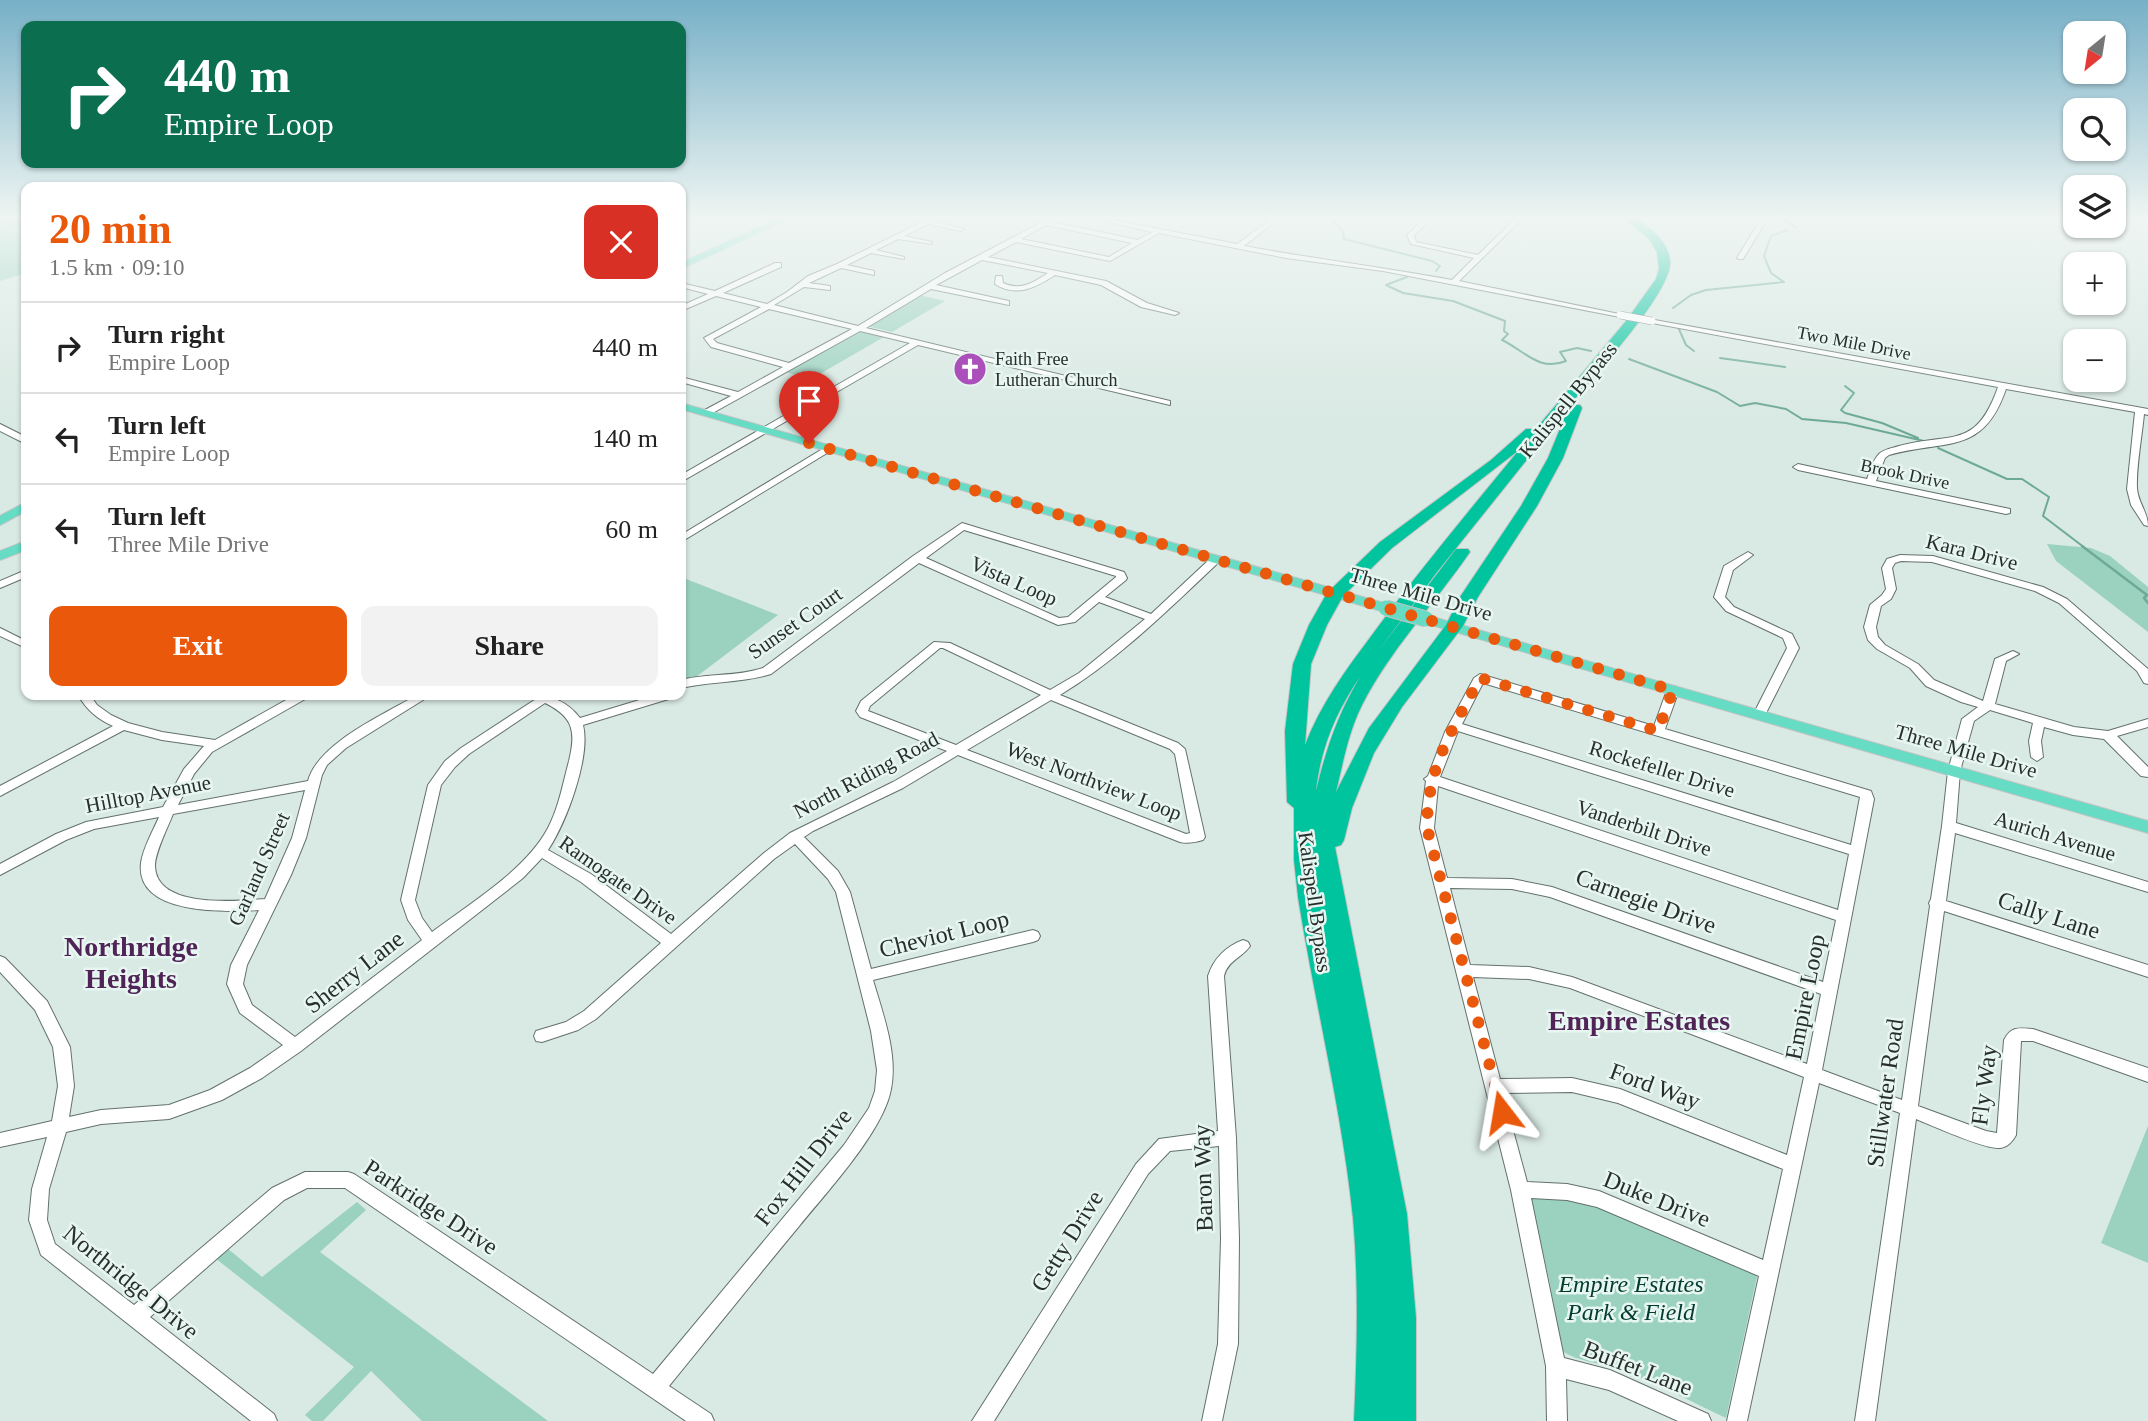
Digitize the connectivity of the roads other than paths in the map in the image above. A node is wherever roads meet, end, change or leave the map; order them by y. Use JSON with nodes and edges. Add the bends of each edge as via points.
{"nodes":[{"id":1,"x":732,"y":285,"type":"edge"},
{"id":2,"x":805,"y":285,"type":"edge"},
{"id":3,"x":807,"y":285,"type":"edge"},
{"id":4,"x":1001,"y":285,"type":"edge"},
{"id":5,"x":1034,"y":285,"type":"edge"},
{"id":6,"x":1108,"y":285,"type":"edge"},
{"id":7,"x":1465,"y":285,"type":"edge"},
{"id":8,"x":1656,"y":285,"type":"edge"},
{"id":9,"x":1666,"y":285,"type":"edge"},
{"id":10,"x":686,"y":286,"type":"edge"},
{"id":11,"x":929,"y":286,"type":"joint"},
{"id":12,"x":827,"y":288,"type":"dead end"},
{"id":13,"x":714,"y":293,"type":"junction"},
{"id":14,"x":1006,"y":303,"type":"dead end"},
{"id":15,"x":766,"y":306,"type":"junction"},
{"id":16,"x":686,"y":307,"type":"edge"},
{"id":17,"x":1175,"y":313,"type":"dead end"},
{"id":18,"x":859,"y":328,"type":"junction"},
{"id":19,"x":917,"y":342,"type":"junction"},
{"id":20,"x":790,"y":366,"type":"junction"},
{"id":21,"x":686,"y":380,"type":"edge"},
{"id":22,"x":2004,"y":386,"type":"junction"},
{"id":23,"x":738,"y":395,"type":"junction"},
{"id":24,"x":1573,"y":401,"type":"junction"},
{"id":25,"x":1167,"y":403,"type":"dead end"},
{"id":26,"x":686,"y":407,"type":"edge"},
{"id":27,"x":2144,"y":411,"type":"edge"},
{"id":28,"x":706,"y":413,"type":"junction"},
{"id":29,"x":0,"y":427,"type":"edge"},
{"id":30,"x":766,"y":430,"type":"junction"},
{"id":31,"x":21,"y":438,"type":"edge"},
{"id":32,"x":829,"y":449,"type":"junction"},
{"id":33,"x":1798,"y":467,"type":"dead end"},
{"id":34,"x":686,"y":476,"type":"edge"},
{"id":35,"x":1870,"y":483,"type":"junction"},
{"id":36,"x":21,"y":509,"type":"edge"},
{"id":37,"x":2007,"y":511,"type":"dead end"},
{"id":38,"x":0,"y":521,"type":"edge"},
{"id":39,"x":2148,"y":523,"type":"edge"},
{"id":40,"x":962,"y":526,"type":"joint"},
{"id":41,"x":686,"y":536,"type":"edge"},
{"id":42,"x":21,"y":547,"type":"edge"},
{"id":43,"x":1748,"y":555,"type":"dead end"},
{"id":44,"x":0,"y":556,"type":"edge"},
{"id":45,"x":917,"y":558,"type":"junction"},
{"id":46,"x":1216,"y":559,"type":"junction"},
{"id":47,"x":21,"y":575,"type":"edge"},
{"id":48,"x":0,"y":585,"type":"edge"},
{"id":49,"x":1336,"y":593,"type":"junction"},
{"id":50,"x":1100,"y":598,"type":"junction"},
{"id":51,"x":1153,"y":618,"type":"junction"},
{"id":52,"x":1454,"y":627,"type":"junction"},
{"id":53,"x":0,"y":631,"type":"edge"},
{"id":54,"x":21,"y":642,"type":"edge"},
{"id":55,"x":2012,"y":654,"type":"dead end"},
{"id":56,"x":2148,"y":680,"type":"edge"},
{"id":57,"x":686,"y":682,"type":"edge"},
{"id":58,"x":1673,"y":690,"type":"junction"},
{"id":59,"x":1050,"y":696,"type":"junction"},
{"id":60,"x":88,"y":700,"type":"edge"},
{"id":61,"x":294,"y":700,"type":"edge"},
{"id":62,"x":417,"y":700,"type":"edge"},
{"id":63,"x":535,"y":700,"type":"edge"},
{"id":64,"x":548,"y":700,"type":"edge"},
{"id":65,"x":652,"y":700,"type":"edge"},
{"id":66,"x":1987,"y":706,"type":"junction"},
{"id":67,"x":1759,"y":715,"type":"junction"},
{"id":68,"x":2039,"y":722,"type":"junction"},
{"id":69,"x":577,"y":723,"type":"junction"},
{"id":70,"x":2148,"y":723,"type":"edge"},
{"id":71,"x":1455,"y":726,"type":"junction"},
{"id":72,"x":121,"y":727,"type":"junction"},
{"id":73,"x":1658,"y":731,"type":"junction"},
{"id":74,"x":2108,"y":735,"type":"junction"},
{"id":75,"x":215,"y":744,"type":"junction"},
{"id":76,"x":958,"y":750,"type":"junction"},
{"id":77,"x":2036,"y":757,"type":"dead end"},
{"id":78,"x":1954,"y":771,"type":"junction"},
{"id":79,"x":2146,"y":773,"type":"dead end"},
{"id":80,"x":1431,"y":779,"type":"junction"},
{"id":81,"x":313,"y":784,"type":"junction"},
{"id":82,"x":0,"y":792,"type":"edge"},
{"id":83,"x":170,"y":809,"type":"junction"},
{"id":84,"x":1304,"y":823,"type":"junction"},
{"id":85,"x":1949,"y":826,"type":"junction"},
{"id":86,"x":2148,"y":827,"type":"edge"},
{"id":87,"x":795,"y":836,"type":"junction"},
{"id":88,"x":540,"y":852,"type":"junction"},
{"id":89,"x":1857,"y":852,"type":"junction"},
{"id":90,"x":1328,"y":866,"type":"junction"},
{"id":91,"x":0,"y":870,"type":"edge"},
{"id":92,"x":1440,"y":883,"type":"junction"},
{"id":93,"x":2148,"y":887,"type":"edge"},
{"id":94,"x":1936,"y":902,"type":"junction"},
{"id":95,"x":270,"y":904,"type":"junction"},
{"id":96,"x":1844,"y":917,"type":"junction"},
{"id":97,"x":1033,"y":936,"type":"dead end"},
{"id":98,"x":431,"y":942,"type":"junction"},
{"id":99,"x":672,"y":943,"type":"junction"},
{"id":100,"x":1243,"y":946,"type":"dead end"},
{"id":101,"x":0,"y":962,"type":"edge"},
{"id":102,"x":1464,"y":971,"type":"junction"},
{"id":103,"x":2148,"y":971,"type":"edge"},
{"id":104,"x":866,"y":976,"type":"junction"},
{"id":105,"x":1830,"y":991,"type":"junction"},
{"id":106,"x":542,"y":1036,"type":"dead end"},
{"id":107,"x":295,"y":1046,"type":"junction"},
{"id":108,"x":1813,"y":1074,"type":"junction"},
{"id":109,"x":2148,"y":1075,"type":"edge"},
{"id":110,"x":1495,"y":1086,"type":"junction"},
{"id":111,"x":1907,"y":1110,"type":"junction"},
{"id":112,"x":55,"y":1126,"type":"junction"},
{"id":113,"x":1227,"y":1138,"type":"junction"},
{"id":114,"x":0,"y":1140,"type":"edge"},
{"id":115,"x":1793,"y":1165,"type":"junction"},
{"id":116,"x":1520,"y":1190,"type":"junction"},
{"id":117,"x":1770,"y":1272,"type":"junction"},
{"id":118,"x":135,"y":1317,"type":"junction"},
{"id":119,"x":1556,"y":1366,"type":"junction"},
{"id":120,"x":656,"y":1386,"type":"junction"},
{"id":121,"x":989,"y":1419,"type":"edge"},
{"id":122,"x":267,"y":1421,"type":"edge"},
{"id":123,"x":704,"y":1421,"type":"edge"},
{"id":124,"x":1212,"y":1421,"type":"edge"},
{"id":125,"x":1370,"y":1421,"type":"edge"},
{"id":126,"x":1400,"y":1421,"type":"edge"},
{"id":127,"x":1557,"y":1421,"type":"edge"},
{"id":128,"x":1700,"y":1421,"type":"edge"},
{"id":129,"x":1737,"y":1421,"type":"edge"},
{"id":130,"x":1865,"y":1421,"type":"edge"}],
"edges":[{"from":1,"to":13,"type":"street"},
{"from":2,"to":15,"type":"street"},
{"from":3,"to":12,"type":"street"},
{"from":4,"to":5,"type":"street","via":[[1022,289]]},
{"from":6,"to":17,"type":"street","via":[[1143,304]]},
{"from":7,"to":22,"type":"street","name":"Two Mile Drive","bridge":true},
{"from":8,"to":24,"type":"highway","name":"Kalispell Bypass"},
{"from":9,"to":24,"type":"highway","name":"Kalispell Bypass"},
{"from":10,"to":13,"type":"street"},
{"from":11,"to":14,"type":"street"},
{"from":11,"to":18,"type":"street"},
{"from":13,"to":15,"type":"street"},
{"from":13,"to":16,"type":"street"},
{"from":15,"to":18,"type":"street"},
{"from":15,"to":20,"type":"street","via":[[708,340]]},
{"from":18,"to":19,"type":"street"},
{"from":18,"to":20,"type":"street"},
{"from":19,"to":25,"type":"street"},
{"from":19,"to":30,"type":"street"},
{"from":20,"to":23,"type":"street"},
{"from":21,"to":23,"type":"street"},
{"from":22,"to":27,"type":"street","name":"Two Mile Drive"},
{"from":22,"to":35,"type":"street","via":[[1992,417],[1979,429],[1956,440],[1886,453]]},
{"from":23,"to":28,"type":"street"},
{"from":24,"to":49,"type":"highway","via":[[1386,545]]},
{"from":24,"to":52,"type":"highway","via":[[1567,432],[1514,532],[1466,601]]},
{"from":24,"to":84,"type":"highway","name":"Kalispell Bypass","via":[[1413,591],[1338,695],[1312,753]]},
{"from":24,"to":90,"type":"highway","name":"Kalispell Bypass","via":[[1418,608],[1352,706],[1338,740],[1325,797],[1323,842]]},
{"from":26,"to":28,"type":"main road","name":"Three Mile Drive"},
{"from":27,"to":39,"type":"street","via":[[2132,489]]},
{"from":28,"to":30,"type":"main road","name":"Three Mile Drive"},
{"from":29,"to":31,"type":"street"},
{"from":30,"to":32,"type":"main road","name":"Three Mile Drive"},
{"from":30,"to":34,"type":"street"},
{"from":32,"to":41,"type":"street"},
{"from":32,"to":46,"type":"main road","name":"Three Mile Drive"},
{"from":33,"to":35,"type":"street","name":"Brook Drive"},
{"from":35,"to":37,"type":"street","name":"Brook Drive"},
{"from":36,"to":38,"type":"main road"},
{"from":40,"to":45,"type":"street","name":"Sunset Court"},
{"from":40,"to":50,"type":"street","name":"Vista Loop","via":[[1120,574],[1122,580]]},
{"from":42,"to":44,"type":"main road"},
{"from":43,"to":67,"type":"street","via":[[1728,568],[1719,597],[1730,609],[1788,636],[1793,648]]},
{"from":45,"to":50,"type":"street","name":"Vista Loop","via":[[1058,622],[1066,623]]},
{"from":45,"to":57,"type":"street","name":"Sunset Court","via":[[767,671]]},
{"from":46,"to":49,"type":"main road","name":"Three Mile Drive"},
{"from":46,"to":51,"type":"street","name":"North Riding Road"},
{"from":47,"to":48,"type":"street"},
{"from":49,"to":52,"type":"main road","name":"Three Mile Drive","bridge":true},
{"from":49,"to":84,"type":"highway","via":[[1302,664],[1294,764],[1295,798]]},
{"from":50,"to":51,"type":"street"},
{"from":51,"to":59,"type":"street","name":"North Riding Road","via":[[1094,669]]},
{"from":52,"to":58,"type":"main road","name":"Three Mile Drive"},
{"from":52,"to":90,"type":"highway","via":[[1373,734],[1356,764],[1338,813]]},
{"from":53,"to":54,"type":"street"},
{"from":55,"to":66,"type":"street","via":[[2001,659]]},
{"from":56,"to":66,"type":"street","name":"Kara Drive","via":[[2142,669],[2054,595],[1933,559],[1891,561],[1887,568],[1891,589],[1876,605],[1872,638],[1914,666],[1930,683]]},
{"from":58,"to":67,"type":"main road","name":"Three Mile Drive"},
{"from":58,"to":73,"type":"street"},
{"from":59,"to":76,"type":"street","name":"North Riding Road"},
{"from":59,"to":76,"type":"street","via":[[938,645],[863,708],[868,716]]},
{"from":59,"to":76,"type":"street","name":"West Northview Loop","via":[[1181,752],[1198,837],[1185,839]]},
{"from":60,"to":72,"type":"street"},
{"from":61,"to":75,"type":"street"},
{"from":62,"to":81,"type":"street","name":"Garland Street","via":[[342,745],[322,763]]},
{"from":63,"to":98,"type":"street","via":[[465,751],[435,785],[408,891],[409,907]]},
{"from":64,"to":69,"type":"street"},
{"from":65,"to":69,"type":"street"},
{"from":66,"to":68,"type":"street"},
{"from":66,"to":78,"type":"street","name":"Stillwater Road","via":[[1968,719]]},
{"from":67,"to":78,"type":"main road","name":"Three Mile Drive"},
{"from":68,"to":74,"type":"street"},
{"from":68,"to":77,"type":"street"},
{"from":69,"to":88,"type":"street","name":"Sherry Lane","via":[[578,745],[565,808]]},
{"from":70,"to":74,"type":"street"},
{"from":71,"to":73,"type":"street","name":"Empire Loop","via":[[1480,678]]},
{"from":71,"to":80,"type":"street","name":"Empire Loop"},
{"from":71,"to":89,"type":"street","name":"Rockefeller Drive"},
{"from":72,"to":75,"type":"street"},
{"from":72,"to":82,"type":"street"},
{"from":73,"to":89,"type":"street","name":"Empire Loop","via":[[1866,794]]},
{"from":74,"to":79,"type":"street"},
{"from":75,"to":83,"type":"street","via":[[192,766]]},
{"from":76,"to":87,"type":"street","name":"North Riding Road","via":[[877,797]]},
{"from":78,"to":85,"type":"street","name":"Stillwater Road"},
{"from":78,"to":86,"type":"main road","name":"Three Mile Drive"},
{"from":80,"to":92,"type":"street","name":"Empire Loop","via":[[1427,828]]},
{"from":80,"to":96,"type":"street","name":"Vanderbilt Drive"},
{"from":81,"to":83,"type":"street","name":"Hilltop Avenue"},
{"from":81,"to":95,"type":"street","name":"Garland Street","via":[[299,838]]},
{"from":83,"to":91,"type":"street","name":"Hilltop Avenue","via":[[80,828]]},
{"from":83,"to":95,"type":"street","via":[[148,864],[156,887],[198,906]]},
{"from":84,"to":125,"type":"highway","name":"Kalispell Bypass","via":[[1316,934],[1367,1218],[1373,1320]]},
{"from":85,"to":93,"type":"street","name":"Aurich Avenue"},
{"from":85,"to":94,"type":"street","name":"Stillwater Road"},
{"from":87,"to":99,"type":"street","name":"North Riding Road"},
{"from":87,"to":104,"type":"street","name":"Fox Hill Drive","via":[[834,874],[844,892]]},
{"from":88,"to":98,"type":"street","name":"Sherry Lane"},
{"from":88,"to":99,"type":"street","name":"Ramogate Drive","via":[[586,878]]},
{"from":89,"to":96,"type":"street","name":"Empire Loop"},
{"from":90,"to":126,"type":"highway","name":"Kalispell Bypass","via":[[1393,1214],[1401,1318]]},
{"from":92,"to":102,"type":"street","name":"Empire Loop"},
{"from":92,"to":105,"type":"street","name":"Carnegie Drive","via":[[1512,884],[1552,892]]},
{"from":94,"to":103,"type":"street","name":"Cally Lane"},
{"from":94,"to":111,"type":"street","name":"Stillwater Road"},
{"from":95,"to":107,"type":"street","name":"Garland Street","via":[[243,955],[235,984],[240,1001],[252,1016]]},
{"from":96,"to":105,"type":"street","name":"Empire Loop"},
{"from":97,"to":104,"type":"street","name":"Cheviot Loop"},
{"from":98,"to":107,"type":"street","name":"Sherry Lane"},
{"from":99,"to":106,"type":"street","name":"North Riding Road","via":[[590,1015]]},
{"from":100,"to":113,"type":"street","name":"Baron Way","via":[[1227,955],[1216,976]]},
{"from":101,"to":112,"type":"street","name":"Northridge Drive","via":[[28,989],[55,1028],[65,1072]]},
{"from":102,"to":108,"type":"street","via":[[1530,973],[1572,983]]},
{"from":102,"to":110,"type":"street","name":"Empire Loop"},
{"from":104,"to":120,"type":"street","name":"Fox Hill Drive","via":[[884,1060],[883,1091],[876,1111],[850,1150]]},
{"from":105,"to":108,"type":"street","name":"Empire Loop"},
{"from":107,"to":112,"type":"street","name":"Sherry Lane","via":[[242,1081],[181,1109]]},
{"from":108,"to":111,"type":"street"},
{"from":108,"to":115,"type":"street","name":"Empire Loop"},
{"from":109,"to":111,"type":"street","name":"Fly Way","via":[[2033,1035],[2017,1034],[2012,1040],[2007,1135],[2000,1140]]},
{"from":110,"to":115,"type":"street","name":"Ford Way","via":[[1572,1084],[1620,1096]]},
{"from":110,"to":116,"type":"street","name":"Empire Loop"},
{"from":111,"to":130,"type":"street","name":"Stillwater Road"},
{"from":112,"to":114,"type":"street","name":"Sherry Lane"},
{"from":112,"to":118,"type":"street","name":"Northridge Drive","via":[[34,1203],[37,1234],[48,1250]]},
{"from":113,"to":121,"type":"street","name":"Getty Drive","via":[[1165,1144],[1142,1168]]},
{"from":113,"to":124,"type":"street","name":"Baron Way","via":[[1228,1343]]},
{"from":115,"to":117,"type":"street","name":"Empire Loop"},
{"from":116,"to":117,"type":"street","name":"Duke Drive","via":[[1599,1199]]},
{"from":116,"to":119,"type":"street","name":"Empire Loop"},
{"from":117,"to":129,"type":"street","name":"Empire Loop"},
{"from":118,"to":120,"type":"street","name":"Parkridge Drive","via":[[278,1194],[305,1180],[348,1180]]},
{"from":118,"to":122,"type":"street","name":"Northridge Drive"},
{"from":119,"to":127,"type":"street","name":"Empire Loop"},
{"from":119,"to":128,"type":"street","name":"Buffet Lane","via":[[1610,1380]]},
{"from":120,"to":123,"type":"street","name":"Parkridge Drive"}]}
